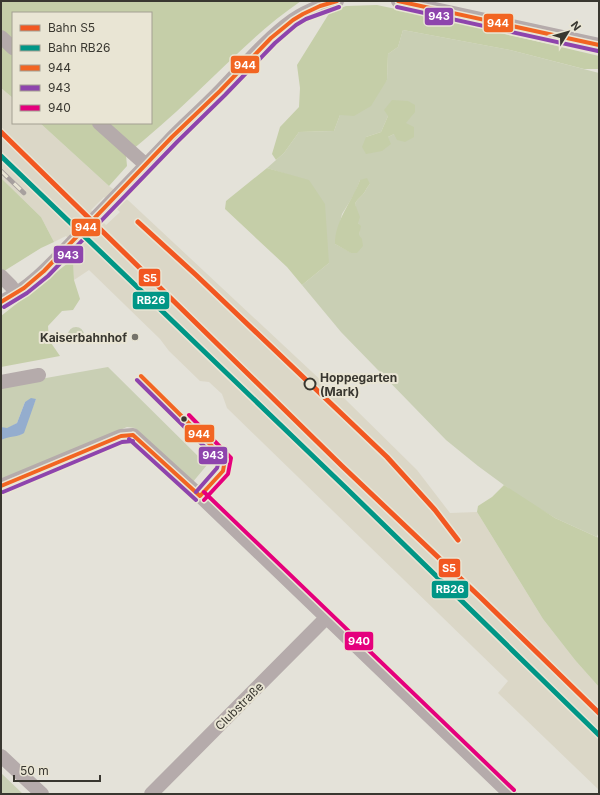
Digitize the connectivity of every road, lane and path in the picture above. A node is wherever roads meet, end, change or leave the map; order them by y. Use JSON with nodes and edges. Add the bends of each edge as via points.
{"nodes":[{"id":1,"x":337,"y":1,"type":"edge"},
{"id":2,"x":398,"y":1,"type":"edge"},
{"id":3,"x":1,"y":37,"type":"edge"},
{"id":4,"x":599,"y":45,"type":"edge"},
{"id":5,"x":12,"y":47,"type":"edge"},
{"id":6,"x":100,"y":124,"type":"edge"},
{"id":7,"x":146,"y":165,"type":"junction"},
{"id":8,"x":1,"y":276,"type":"edge"},
{"id":9,"x":16,"y":293,"type":"junction"},
{"id":10,"x":1,"y":302,"type":"edge"},
{"id":11,"x":39,"y":374,"type":"dead end"},
{"id":12,"x":1,"y":382,"type":"edge"},
{"id":13,"x":1,"y":486,"type":"edge"},
{"id":14,"x":326,"y":618,"type":"junction"},
{"id":15,"x":1,"y":756,"type":"edge"},
{"id":16,"x":42,"y":794,"type":"edge"},
{"id":17,"x":152,"y":794,"type":"edge"},
{"id":18,"x":510,"y":794,"type":"edge"}],
"edges":[{"from":1,"to":7,"type":"street","via":[[294,20],[271,38]]},
{"from":2,"to":4,"type":"street"},
{"from":3,"to":5,"type":"street"},
{"from":6,"to":7,"type":"street"},
{"from":7,"to":9,"type":"street","via":[[54,262]]},
{"from":8,"to":9,"type":"street"},
{"from":9,"to":10,"type":"street"},
{"from":11,"to":12,"type":"street"},
{"from":13,"to":14,"type":"street","via":[[121,436],[133,435]]},
{"from":14,"to":17,"type":"street","name":"Clubstraße"},
{"from":14,"to":18,"type":"street"},
{"from":15,"to":16,"type":"street"}]}
